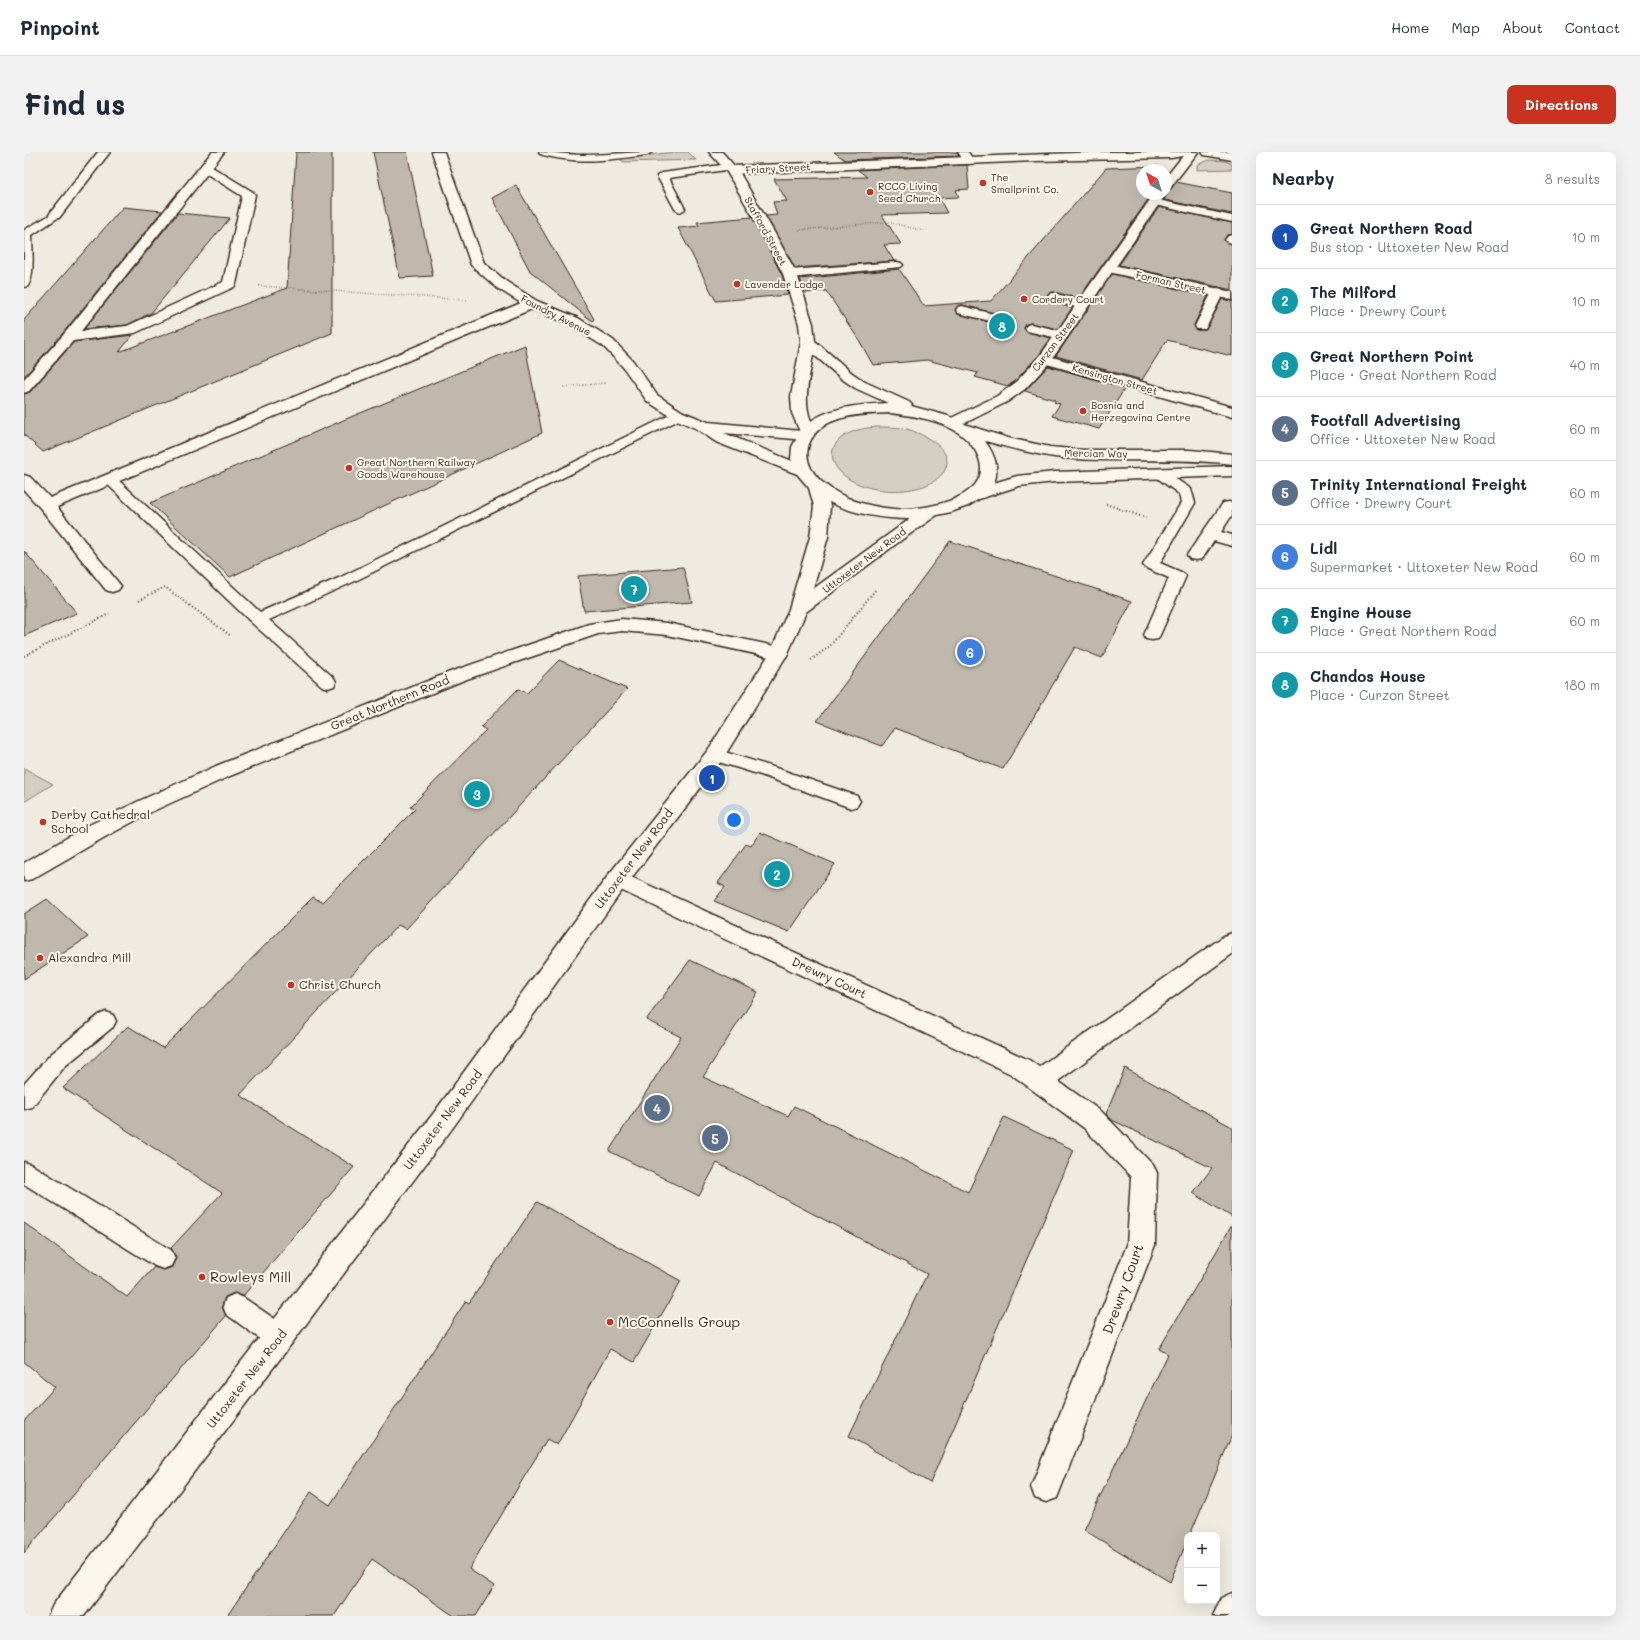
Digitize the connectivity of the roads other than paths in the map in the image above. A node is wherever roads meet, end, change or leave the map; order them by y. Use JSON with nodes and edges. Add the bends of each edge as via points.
{"nodes":[{"id":1,"x":104,"y":152,"type":"edge"},
{"id":2,"x":218,"y":152,"type":"edge"},
{"id":3,"x":438,"y":152,"type":"edge"},
{"id":4,"x":544,"y":152,"type":"edge"},
{"id":5,"x":647,"y":152,"type":"edge"},
{"id":6,"x":715,"y":152,"type":"edge"},
{"id":7,"x":1184,"y":152,"type":"edge"},
{"id":8,"x":1192,"y":152,"type":"edge"},
{"id":9,"x":1208,"y":152,"type":"edge"},
{"id":10,"x":1085,"y":154,"type":"edge"},
{"id":11,"x":1034,"y":155,"type":"edge"},
{"id":12,"x":966,"y":156,"type":"edge"},
{"id":13,"x":1232,"y":156,"type":"edge"},
{"id":14,"x":206,"y":168,"type":"junction"},
{"id":15,"x":731,"y":169,"type":"junction"},
{"id":16,"x":1172,"y":177,"type":"edge"},
{"id":17,"x":1156,"y":200,"type":"edge"},
{"id":18,"x":1164,"y":200,"type":"edge"},
{"id":19,"x":680,"y":209,"type":"dead end"},
{"id":20,"x":55,"y":215,"type":"joint"},
{"id":21,"x":1232,"y":219,"type":"edge"},
{"id":22,"x":897,"y":266,"type":"dead end"},
{"id":23,"x":1109,"y":268,"type":"junction"},
{"id":24,"x":790,"y":274,"type":"junction"},
{"id":25,"x":24,"y":283,"type":"edge"},
{"id":26,"x":1218,"y":292,"type":"junction"},
{"id":27,"x":1232,"y":296,"type":"edge"},
{"id":28,"x":1053,"y":297,"type":"dead end"},
{"id":29,"x":532,"y":304,"type":"junction"},
{"id":30,"x":1084,"y":305,"type":"junction"},
{"id":31,"x":962,"y":310,"type":"dead end"},
{"id":32,"x":990,"y":317,"type":"dead end"},
{"id":33,"x":1201,"y":326,"type":"dead end"},
{"id":34,"x":1031,"y":328,"type":"dead end"},
{"id":35,"x":1062,"y":336,"type":"junction"},
{"id":36,"x":69,"y":337,"type":"junction"},
{"id":37,"x":808,"y":342,"type":"junction"},
{"id":38,"x":1045,"y":359,"type":"junction"},
{"id":39,"x":24,"y":388,"type":"edge"},
{"id":40,"x":1232,"y":412,"type":"edge"},
{"id":41,"x":921,"y":413,"type":"junction"},
{"id":42,"x":678,"y":415,"type":"junction"},
{"id":43,"x":703,"y":426,"type":"junction"},
{"id":44,"x":957,"y":426,"type":"junction"},
{"id":45,"x":807,"y":434,"type":"junction"},
{"id":46,"x":1232,"y":459,"type":"edge"},
{"id":47,"x":803,"y":471,"type":"junction"},
{"id":48,"x":1232,"y":471,"type":"edge"},
{"id":49,"x":1159,"y":474,"type":"junction"},
{"id":50,"x":24,"y":480,"type":"edge"},
{"id":51,"x":110,"y":480,"type":"junction"},
{"id":52,"x":817,"y":487,"type":"junction"},
{"id":53,"x":975,"y":495,"type":"junction"},
{"id":54,"x":47,"y":505,"type":"junction"},
{"id":55,"x":1229,"y":507,"type":"dead end"},
{"id":56,"x":931,"y":512,"type":"junction"},
{"id":57,"x":1210,"y":534,"type":"junction"},
{"id":58,"x":1232,"y":541,"type":"edge"},
{"id":59,"x":1196,"y":555,"type":"dead end"},
{"id":60,"x":112,"y":586,"type":"dead end"},
{"id":61,"x":798,"y":609,"type":"junction"},
{"id":62,"x":258,"y":619,"type":"junction"},
{"id":63,"x":1152,"y":635,"type":"dead end"},
{"id":64,"x":778,"y":653,"type":"junction"},
{"id":65,"x":328,"y":682,"type":"dead end"},
{"id":66,"x":715,"y":755,"type":"junction"},
{"id":67,"x":851,"y":801,"type":"dead end"},
{"id":68,"x":24,"y":873,"type":"edge"},
{"id":69,"x":618,"y":879,"type":"junction"},
{"id":70,"x":1232,"y":942,"type":"edge"},
{"id":71,"x":106,"y":1021,"type":"dead end"},
{"id":72,"x":1039,"y":1081,"type":"junction"},
{"id":73,"x":24,"y":1100,"type":"edge"},
{"id":74,"x":27,"y":1178,"type":"edge"},
{"id":75,"x":163,"y":1258,"type":"dead end"},
{"id":76,"x":235,"y":1306,"type":"dead end"},
{"id":77,"x":279,"y":1337,"type":"junction"},
{"id":78,"x":1046,"y":1487,"type":"dead end"},
{"id":79,"x":1232,"y":1609,"type":"edge"},
{"id":80,"x":64,"y":1616,"type":"edge"},
{"id":81,"x":1229,"y":1616,"type":"edge"}],
"edges":[{"from":1,"to":20,"type":"street"},
{"from":2,"to":14,"type":"street"},
{"from":3,"to":29,"type":"street","name":"Foundry Avenue","via":[[478,265],[502,285]]},
{"from":4,"to":5,"type":"lane","via":[[554,156],[589,158]]},
{"from":6,"to":15,"type":"street","name":"Stafford Street"},
{"from":7,"to":10,"type":"street","name":"Friary Street"},
{"from":8,"to":16,"type":"street"},
{"from":9,"to":13,"type":"street"},
{"from":10,"to":11,"type":"street","name":"Friary Street"},
{"from":11,"to":12,"type":"street","name":"Friary Street"},
{"from":12,"to":15,"type":"street","name":"Friary Street"},
{"from":14,"to":36,"type":"street"},
{"from":14,"to":36,"type":"street","via":[[249,195],[229,284],[130,330]]},
{"from":15,"to":19,"type":"lane","via":[[662,176]]},
{"from":15,"to":24,"type":"street","name":"Stafford Street"},
{"from":17,"to":23,"type":"street","name":"Curzon Street"},
{"from":18,"to":21,"type":"lane"},
{"from":20,"to":25,"type":"lane","via":[[26,234]]},
{"from":22,"to":24,"type":"lane"},
{"from":23,"to":26,"type":"street","name":"Forman Street"},
{"from":23,"to":30,"type":"street","name":"Curzon Street"},
{"from":24,"to":37,"type":"street","name":"Stafford Street","via":[[806,324]]},
{"from":26,"to":27,"type":"street","name":"Forman Street"},
{"from":26,"to":33,"type":"lane"},
{"from":28,"to":30,"type":"lane"},
{"from":29,"to":42,"type":"street","name":"Foundry Avenue","via":[[574,322],[608,343],[628,364],[652,398]]},
{"from":29,"to":51,"type":"street"},
{"from":30,"to":35,"type":"street","name":"Curzon Street"},
{"from":31,"to":32,"type":"lane"},
{"from":34,"to":35,"type":"lane"},
{"from":35,"to":38,"type":"street","name":"Curzon Street"},
{"from":36,"to":39,"type":"street"},
{"from":37,"to":41,"type":"street","via":[[847,376]]},
{"from":37,"to":45,"type":"street","name":"Stafford Street","via":[[799,396],[800,413]]},
{"from":38,"to":40,"type":"street","name":"Kensington Street"},
{"from":38,"to":44,"type":"street","name":"Curzon Street","via":[[1020,386]]},
{"from":41,"to":44,"type":"street","name":"Mercian Way"},
{"from":41,"to":45,"type":"street","via":[[889,408],[856,410],[828,419]]},
{"from":42,"to":43,"type":"street","name":"Foundry Avenue"},
{"from":42,"to":62,"type":"lane","via":[[346,580]]},
{"from":43,"to":45,"type":"street","name":"Foundry Avenue"},
{"from":43,"to":47,"type":"street","name":"Foundry Avenue","via":[[722,439]]},
{"from":44,"to":46,"type":"street","name":"Mercian Way","via":[[1043,451],[1210,456]]},
{"from":44,"to":53,"type":"street","via":[[981,446],[988,458],[990,471],[985,484]]},
{"from":45,"to":47,"type":"street","via":[[800,446],[799,454]]},
{"from":47,"to":52,"type":"street"},
{"from":48,"to":49,"type":"street","name":"Mercian Way"},
{"from":49,"to":53,"type":"street","name":"Mercian Way","via":[[1023,481]]},
{"from":49,"to":63,"type":"lane","via":[[1186,492],[1188,503],[1151,565],[1178,576]]},
{"from":50,"to":54,"type":"street"},
{"from":51,"to":54,"type":"street"},
{"from":51,"to":62,"type":"lane"},
{"from":52,"to":56,"type":"street","via":[[842,502],[871,510],[895,514]]},
{"from":52,"to":61,"type":"street","name":"Uttoxeter New Road","via":[[822,506],[820,537]]},
{"from":53,"to":56,"type":"street","via":[[956,506]]},
{"from":54,"to":60,"type":"street"},
{"from":55,"to":57,"type":"street"},
{"from":56,"to":61,"type":"street","name":"Uttoxeter New Road"},
{"from":57,"to":58,"type":"street"},
{"from":57,"to":59,"type":"street"},
{"from":61,"to":64,"type":"street","name":"Uttoxeter New Road"},
{"from":62,"to":65,"type":"lane"},
{"from":64,"to":66,"type":"street","name":"Uttoxeter New Road"},
{"from":64,"to":68,"type":"street","name":"Great Northern Road","via":[[667,629],[622,625],[596,628],[457,676],[222,771],[97,831]]},
{"from":66,"to":67,"type":"lane"},
{"from":66,"to":69,"type":"street","name":"Uttoxeter New Road"},
{"from":69,"to":72,"type":"street","name":"Drewry Court","via":[[1020,1067]]},
{"from":69,"to":77,"type":"street","name":"Uttoxeter New Road","via":[[445,1118]]},
{"from":70,"to":72,"type":"street"},
{"from":71,"to":73,"type":"lane","via":[[58,1060]]},
{"from":72,"to":78,"type":"street","name":"Drewry Court","via":[[1092,1120],[1144,1173],[1141,1245]]},
{"from":74,"to":75,"type":"lane"},
{"from":76,"to":77,"type":"lane"},
{"from":77,"to":80,"type":"street","name":"Uttoxeter New Road"},
{"from":79,"to":81,"type":"street"}]}
